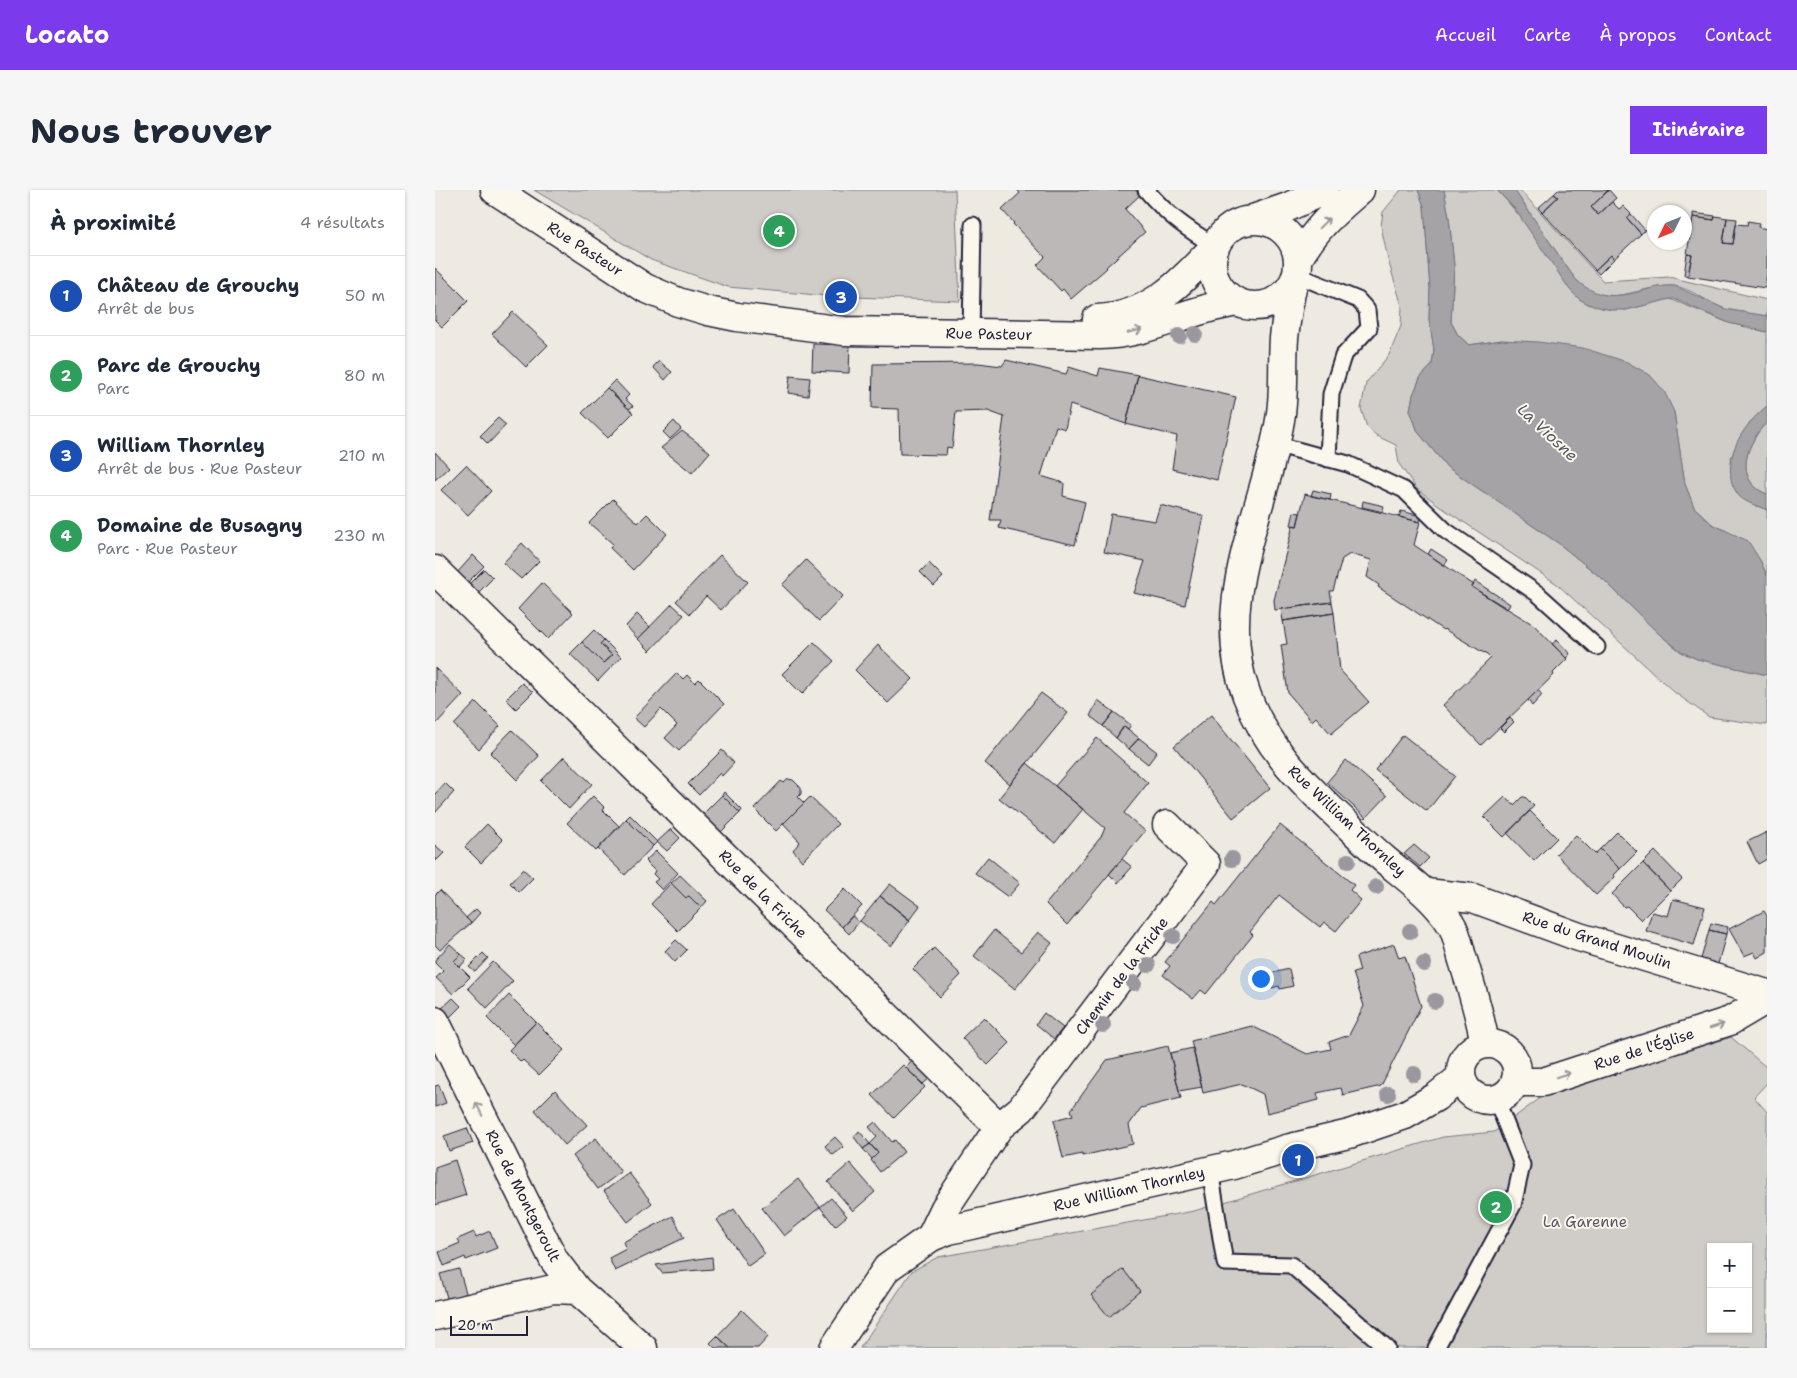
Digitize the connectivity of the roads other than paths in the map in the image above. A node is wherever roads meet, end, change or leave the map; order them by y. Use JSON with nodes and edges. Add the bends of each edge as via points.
{"nodes":[{"id":1,"x":495,"y":190,"type":"edge"},
{"id":2,"x":1146,"y":190,"type":"edge"},
{"id":3,"x":1324,"y":190,"type":"edge"},
{"id":4,"x":1358,"y":191,"type":"edge"},
{"id":5,"x":1253,"y":219,"type":"junction"},
{"id":6,"x":973,"y":225,"type":"dead end"},
{"id":7,"x":1215,"y":246,"type":"junction"},
{"id":8,"x":1296,"y":273,"type":"junction"},
{"id":9,"x":1241,"y":303,"type":"junction"},
{"id":10,"x":971,"y":326,"type":"junction"},
{"id":11,"x":1283,"y":354,"type":"junction"},
{"id":12,"x":1275,"y":444,"type":"junction"},
{"id":13,"x":1328,"y":459,"type":"junction"},
{"id":14,"x":435,"y":570,"type":"edge"},
{"id":15,"x":1597,"y":647,"type":"dead end"},
{"id":16,"x":1167,"y":825,"type":"dead end"},
{"id":17,"x":1426,"y":893,"type":"junction"},
{"id":18,"x":1767,"y":994,"type":"edge"},
{"id":19,"x":1767,"y":999,"type":"edge"},
{"id":20,"x":435,"y":1021,"type":"edge"},
{"id":21,"x":1485,"y":1044,"type":"junction"},
{"id":22,"x":1461,"y":1077,"type":"junction"},
{"id":23,"x":1506,"y":1091,"type":"junction"},
{"id":24,"x":999,"y":1127,"type":"junction"},
{"id":25,"x":1210,"y":1170,"type":"junction"},
{"id":26,"x":931,"y":1237,"type":"junction"},
{"id":27,"x":577,"y":1290,"type":"junction"},
{"id":28,"x":435,"y":1316,"type":"edge"},
{"id":29,"x":643,"y":1348,"type":"edge"},
{"id":30,"x":834,"y":1348,"type":"edge"},
{"id":31,"x":1387,"y":1348,"type":"edge"},
{"id":32,"x":1435,"y":1348,"type":"edge"}],
"edges":[{"from":1,"to":10,"type":"street","name":"Rue Pasteur","via":[[645,288],[708,311],[737,317],[851,314]]},
{"from":2,"to":7,"type":"lane","via":[[1182,226]]},
{"from":3,"to":5,"type":"street"},
{"from":8,"to":4,"type":"street","one_way":true,"via":[[1317,229]]},
{"from":5,"to":7,"type":"street","via":[[1231,227]]},
{"from":5,"to":8,"type":"street","via":[[1270,222],[1284,230],[1294,243]]},
{"from":6,"to":10,"type":"lane"},
{"from":7,"to":9,"type":"street","via":[[1212,262],[1215,278],[1223,292]]},
{"from":7,"to":10,"type":"street","name":"Rue Pasteur","via":[[1163,296],[1129,314],[1109,319]]},
{"from":8,"to":9,"type":"street","via":[[1289,290],[1277,300],[1261,306]]},
{"from":8,"to":11,"type":"street","name":"Rue William Thornley"},
{"from":8,"to":13,"type":"lane","via":[[1358,300],[1367,310],[1369,328],[1343,356],[1331,394]]},
{"from":10,"to":9,"type":"street","name":"Rue Pasteur","one_way":true,"via":[[1119,335],[1206,309]]},
{"from":9,"to":11,"type":"street","name":"Rue William Thornley","via":[[1268,328]]},
{"from":11,"to":12,"type":"street","name":"Rue William Thornley","via":[[1284,386]]},
{"from":12,"to":13,"type":"lane"},
{"from":12,"to":17,"type":"street","name":"Rue William Thornley","via":[[1250,530],[1237,595],[1235,628],[1246,695],[1263,731],[1305,785]]},
{"from":13,"to":15,"type":"lane","via":[[1348,464],[1404,490],[1446,531],[1538,594]]},
{"from":14,"to":24,"type":"street","name":"Rue de la Friche"},
{"from":16,"to":24,"type":"street","name":"Chemin de la Friche","via":[[1206,864],[1021,1109]]},
{"from":17,"to":18,"type":"street","name":"Rue du Grand Moulin","via":[[1473,898],[1579,937]]},
{"from":17,"to":21,"type":"street","name":"Rue William Thornley","via":[[1452,926],[1480,1013]]},
{"from":23,"to":19,"type":"street","name":"Rue de l'Église","one_way":true,"via":[[1730,1021]]},
{"from":27,"to":20,"type":"street","name":"Rue de Montgeroult","one_way":true,"via":[[554,1260]]},
{"from":21,"to":22,"type":"street","via":[[1469,1051],[1463,1059]]},
{"from":21,"to":23,"type":"street","via":[[1504,1048],[1515,1063],[1517,1073]]},
{"from":22,"to":23,"type":"street","via":[[1464,1086],[1478,1098],[1487,1100]]},
{"from":22,"to":25,"type":"street","name":"Rue William Thornley","via":[[1436,1097],[1405,1115],[1349,1134]]},
{"from":23,"to":32,"type":"lane","via":[[1523,1165],[1513,1205]]},
{"from":24,"to":26,"type":"street","via":[[945,1208]]},
{"from":25,"to":26,"type":"street","name":"Rue William Thornley","via":[[949,1230]]},
{"from":25,"to":31,"type":"lane","via":[[1225,1263],[1291,1265]]},
{"from":26,"to":30,"type":"street","name":"Rue William Thornley","via":[[887,1268]]},
{"from":27,"to":28,"type":"street","via":[[547,1290]]},
{"from":27,"to":29,"type":"street","name":"Rue de Montgeroult"}]}
